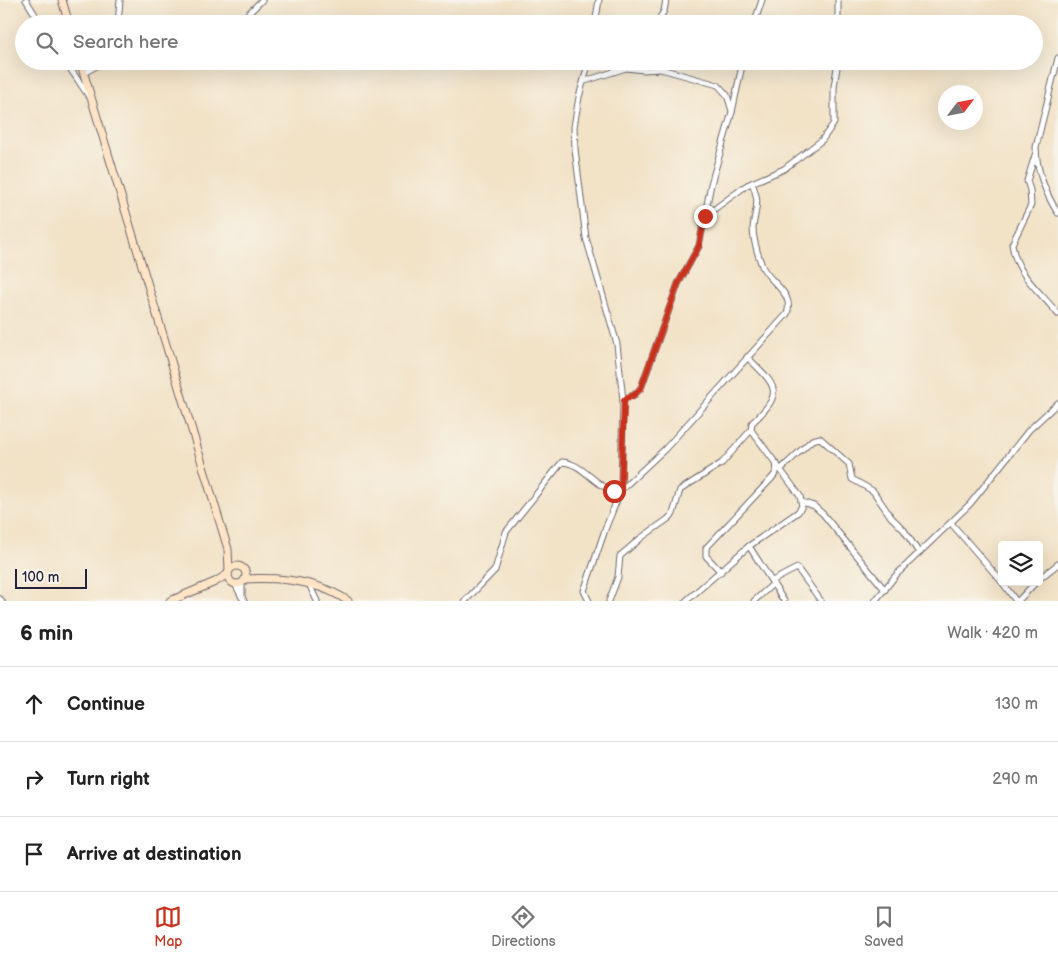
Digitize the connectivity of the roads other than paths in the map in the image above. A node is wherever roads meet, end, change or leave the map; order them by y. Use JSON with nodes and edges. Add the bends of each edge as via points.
{"nodes":[{"id":1,"x":26,"y":0,"type":"edge"},
{"id":2,"x":62,"y":0,"type":"edge"},
{"id":3,"x":120,"y":0,"type":"edge"},
{"id":4,"x":262,"y":0,"type":"edge"},
{"id":5,"x":599,"y":0,"type":"edge"},
{"id":6,"x":666,"y":0,"type":"edge"},
{"id":7,"x":762,"y":0,"type":"edge"},
{"id":8,"x":838,"y":0,"type":"edge"},
{"id":9,"x":35,"y":15,"type":"edge"},
{"id":10,"x":66,"y":15,"type":"edge"},
{"id":11,"x":119,"y":15,"type":"edge"},
{"id":12,"x":247,"y":15,"type":"edge"},
{"id":13,"x":596,"y":15,"type":"edge"},
{"id":14,"x":662,"y":15,"type":"edge"},
{"id":15,"x":757,"y":15,"type":"edge"},
{"id":16,"x":838,"y":15,"type":"edge"},
{"id":17,"x":1058,"y":58,"type":"edge"},
{"id":18,"x":71,"y":70,"type":"edge"},
{"id":19,"x":83,"y":70,"type":"edge"},
{"id":20,"x":89,"y":70,"type":"edge"},
{"id":21,"x":587,"y":70,"type":"edge"},
{"id":22,"x":614,"y":70,"type":"edge"},
{"id":23,"x":666,"y":70,"type":"edge"},
{"id":24,"x":741,"y":70,"type":"edge"},
{"id":25,"x":837,"y":70,"type":"edge"},
{"id":26,"x":84,"y":73,"type":"junction"},
{"id":27,"x":585,"y":81,"type":"junction"},
{"id":28,"x":93,"y":103,"type":"junction"},
{"id":29,"x":732,"y":112,"type":"junction"},
{"id":30,"x":1036,"y":152,"type":"junction"},
{"id":31,"x":752,"y":183,"type":"junction"},
{"id":32,"x":1058,"y":214,"type":"edge"},
{"id":33,"x":705,"y":216,"type":"junction"},
{"id":34,"x":1058,"y":314,"type":"edge"},
{"id":35,"x":748,"y":357,"type":"junction"},
{"id":36,"x":624,"y":400,"type":"junction"},
{"id":37,"x":1058,"y":403,"type":"edge"},
{"id":38,"x":752,"y":430,"type":"junction"},
{"id":39,"x":777,"y":464,"type":"junction"},
{"id":40,"x":781,"y":469,"type":"junction"},
{"id":41,"x":621,"y":490,"type":"junction"},
{"id":42,"x":802,"y":502,"type":"junction"},
{"id":43,"x":951,"y":523,"type":"junction"},
{"id":44,"x":749,"y":546,"type":"junction"},
{"id":45,"x":228,"y":549,"type":"junction"},
{"id":46,"x":919,"y":553,"type":"junction"},
{"id":47,"x":1058,"y":564,"type":"edge"},
{"id":48,"x":239,"y":565,"type":"junction"},
{"id":49,"x":246,"y":571,"type":"junction"},
{"id":50,"x":228,"y":572,"type":"junction"},
{"id":51,"x":721,"y":572,"type":"junction"},
{"id":52,"x":1043,"y":576,"type":"edge"},
{"id":53,"x":998,"y":577,"type":"edge"},
{"id":54,"x":263,"y":578,"type":"junction"},
{"id":55,"x":216,"y":582,"type":"junction"},
{"id":56,"x":239,"y":582,"type":"junction"},
{"id":57,"x":772,"y":583,"type":"junction"},
{"id":58,"x":309,"y":584,"type":"junction"},
{"id":59,"x":1005,"y":586,"type":"edge"},
{"id":60,"x":1032,"y":586,"type":"edge"},
{"id":61,"x":885,"y":590,"type":"junction"},
{"id":62,"x":243,"y":599,"type":"edge"},
{"id":63,"x":170,"y":601,"type":"edge"},
{"id":64,"x":317,"y":601,"type":"edge"},
{"id":65,"x":348,"y":601,"type":"edge"},
{"id":66,"x":465,"y":601,"type":"edge"},
{"id":67,"x":589,"y":601,"type":"edge"},
{"id":68,"x":609,"y":601,"type":"edge"},
{"id":69,"x":686,"y":601,"type":"edge"},
{"id":70,"x":754,"y":601,"type":"edge"},
{"id":71,"x":784,"y":601,"type":"edge"},
{"id":72,"x":821,"y":601,"type":"edge"},
{"id":73,"x":875,"y":601,"type":"edge"},
{"id":74,"x":1017,"y":601,"type":"edge"}],
"edges":[{"from":1,"to":9,"type":"street"},
{"from":2,"to":10,"type":"main road"},
{"from":3,"to":11,"type":"street"},
{"from":4,"to":12,"type":"street"},
{"from":5,"to":13,"type":"street"},
{"from":6,"to":14,"type":"street"},
{"from":7,"to":15,"type":"street"},
{"from":8,"to":16,"type":"street"},
{"from":17,"to":30,"type":"street","via":[[1036,141]]},
{"from":18,"to":28,"type":"street"},
{"from":19,"to":26,"type":"main road"},
{"from":20,"to":26,"type":"street"},
{"from":21,"to":27,"type":"street"},
{"from":22,"to":27,"type":"street"},
{"from":23,"to":29,"type":"street","via":[[718,84],[727,95]]},
{"from":24,"to":29,"type":"street"},
{"from":25,"to":31,"type":"street","via":[[833,127],[822,140],[784,169]]},
{"from":26,"to":28,"type":"main road"},
{"from":27,"to":36,"type":"street","via":[[574,127],[575,149],[586,238],[620,358]]},
{"from":28,"to":45,"type":"main road"},
{"from":29,"to":33,"type":"street"},
{"from":30,"to":32,"type":"street","via":[[1041,178]]},
{"from":30,"to":34,"type":"street","via":[[1027,181],[1031,205],[1012,244],[1026,280]]},
{"from":31,"to":33,"type":"street"},
{"from":31,"to":35,"type":"street","via":[[758,205],[753,228],[762,267],[784,292],[790,307]]},
{"from":33,"to":36,"type":"street","via":[[699,246],[678,284],[641,388]]},
{"from":35,"to":38,"type":"street","via":[[768,378],[774,392],[771,406],[752,423]]},
{"from":35,"to":41,"type":"street","via":[[665,449]]},
{"from":36,"to":41,"type":"street"},
{"from":37,"to":43,"type":"street","via":[[1029,430]]},
{"from":38,"to":39,"type":"street"},
{"from":38,"to":68,"type":"street","via":[[722,462],[680,490],[668,520],[620,556],[618,577]]},
{"from":39,"to":40,"type":"street"},
{"from":39,"to":51,"type":"street","via":[[772,478],[706,548],[706,556]]},
{"from":40,"to":42,"type":"street"},
{"from":40,"to":46,"type":"street","via":[[812,440],[820,438],[849,464],[852,479],[873,491]]},
{"from":41,"to":66,"type":"street","via":[[609,489],[596,482],[590,474],[562,462],[506,532],[495,570]]},
{"from":41,"to":67,"type":"street","via":[[584,591]]},
{"from":42,"to":44,"type":"street","via":[[798,512]]},
{"from":42,"to":61,"type":"street","via":[[823,514]]},
{"from":43,"to":46,"type":"street"},
{"from":43,"to":53,"type":"street"},
{"from":44,"to":51,"type":"street"},
{"from":44,"to":57,"type":"street"},
{"from":45,"to":48,"type":"main road"},
{"from":45,"to":50,"type":"main road"},
{"from":46,"to":61,"type":"street"},
{"from":47,"to":52,"type":"street"},
{"from":48,"to":49,"type":"main road"},
{"from":48,"to":50,"type":"main road"},
{"from":49,"to":54,"type":"main road"},
{"from":49,"to":56,"type":"main road"},
{"from":50,"to":55,"type":"main road"},
{"from":50,"to":56,"type":"main road"},
{"from":51,"to":69,"type":"street"},
{"from":54,"to":56,"type":"main road"},
{"from":54,"to":58,"type":"main road"},
{"from":55,"to":56,"type":"main road"},
{"from":55,"to":63,"type":"main road"},
{"from":56,"to":62,"type":"street"},
{"from":57,"to":70,"type":"street"},
{"from":57,"to":71,"type":"street"},
{"from":57,"to":72,"type":"street","via":[[797,568]]},
{"from":58,"to":64,"type":"street"},
{"from":58,"to":65,"type":"main road"},
{"from":59,"to":74,"type":"street"},
{"from":60,"to":74,"type":"street"},
{"from":61,"to":73,"type":"street"}]}
